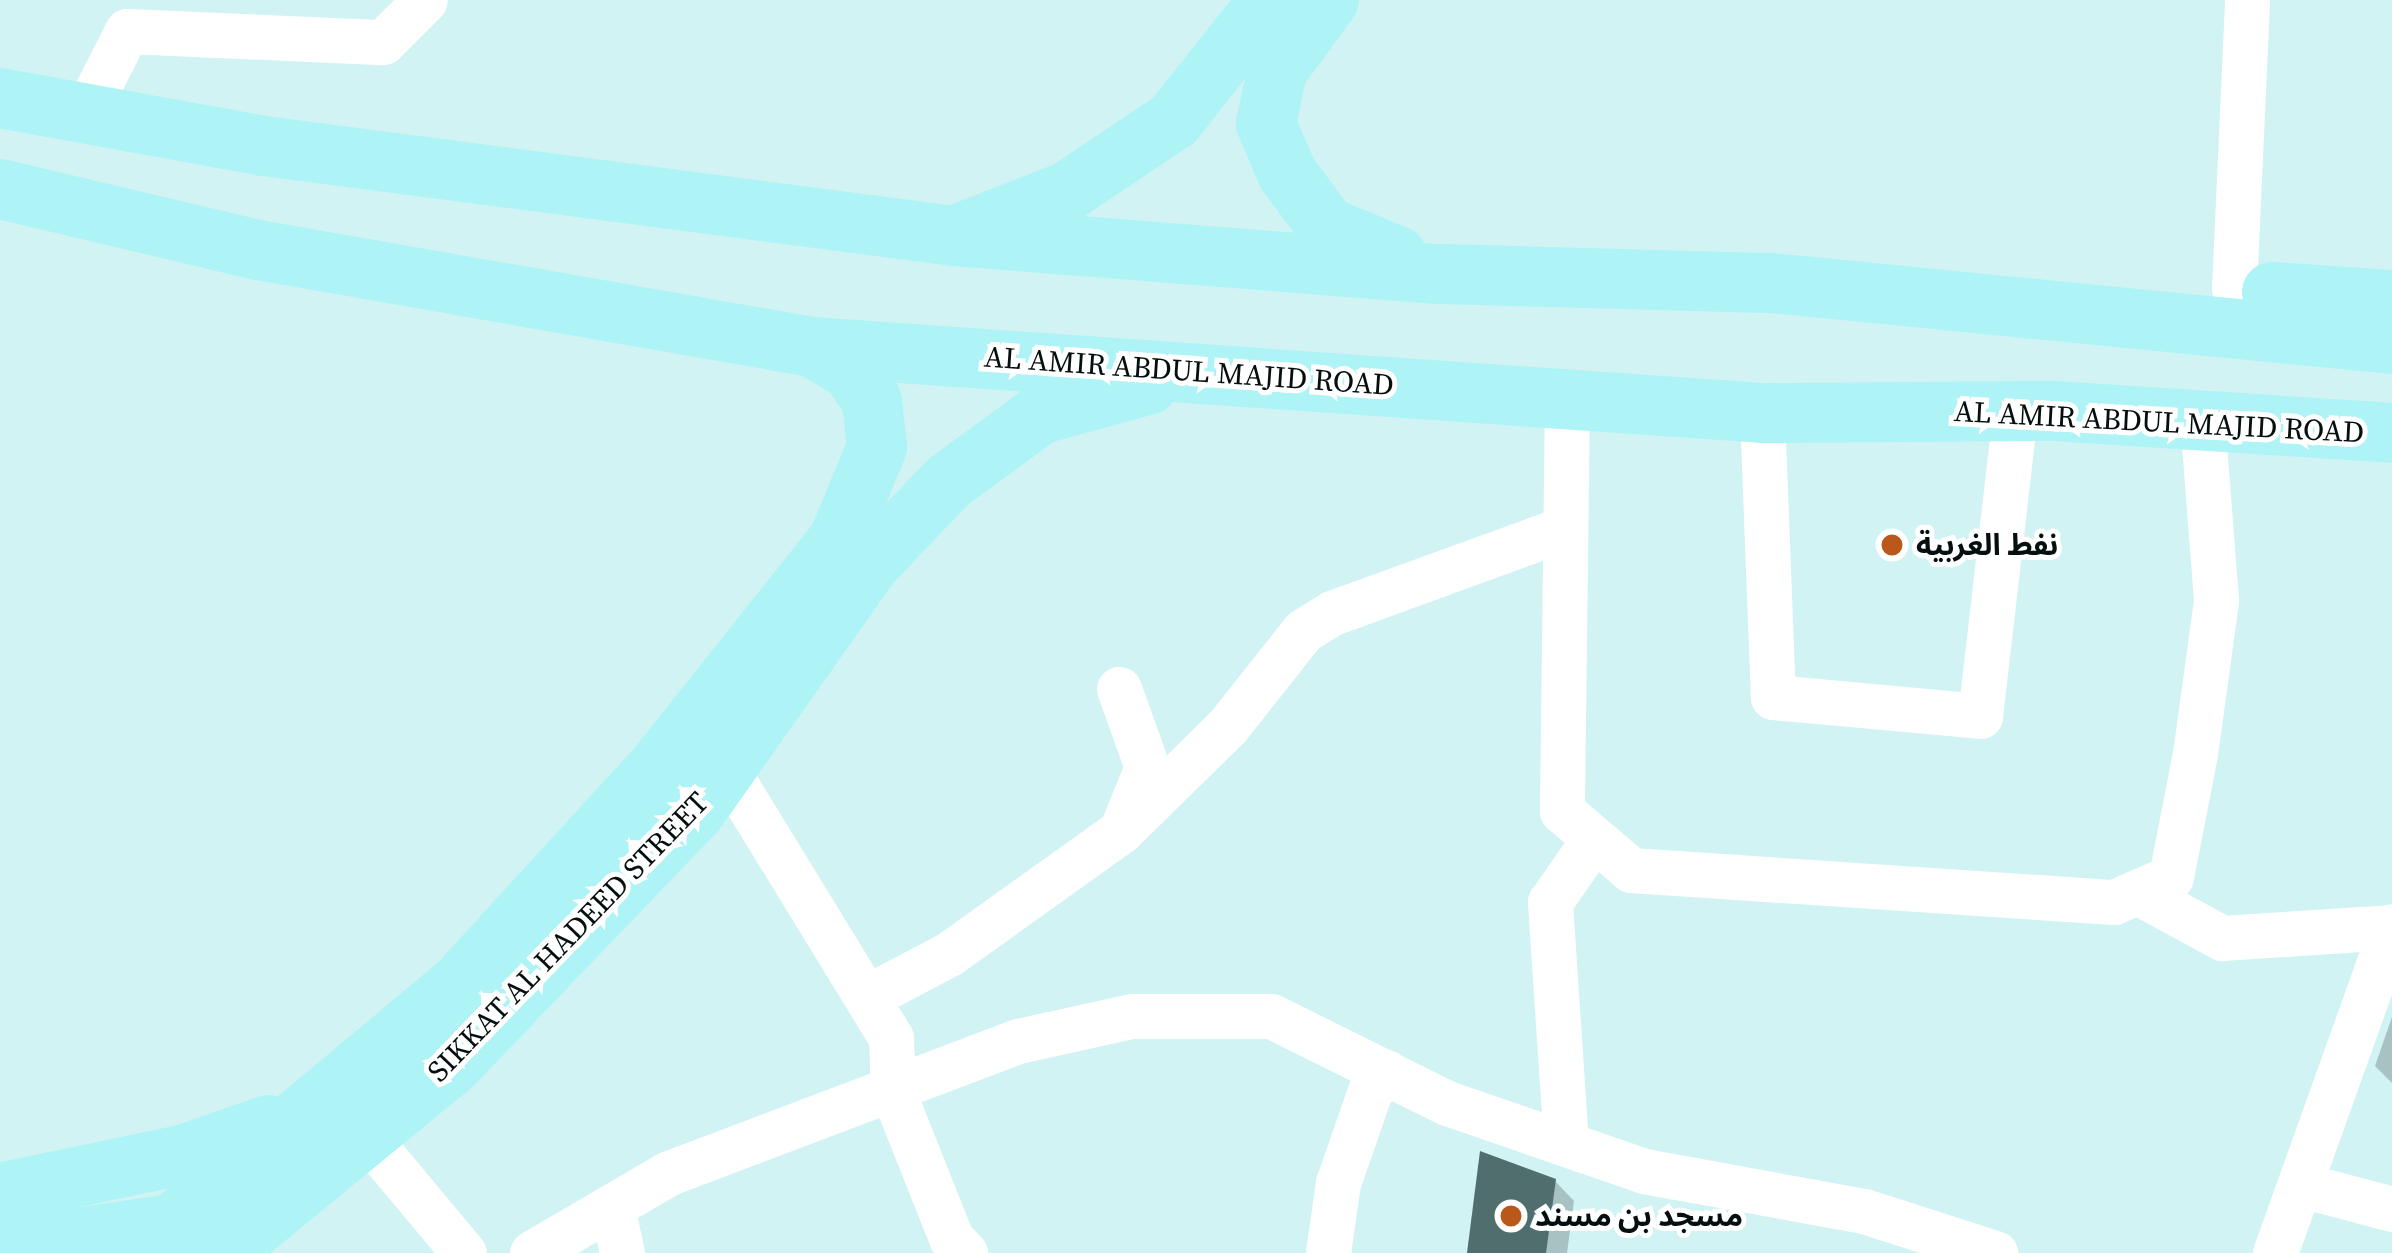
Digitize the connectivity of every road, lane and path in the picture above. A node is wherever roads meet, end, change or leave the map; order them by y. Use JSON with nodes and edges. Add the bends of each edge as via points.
{"nodes":[{"id":1,"x":425,"y":0,"type":"edge"},
{"id":2,"x":1269,"y":0,"type":"edge"},
{"id":3,"x":1329,"y":0,"type":"edge"},
{"id":4,"x":2247,"y":0,"type":"edge"},
{"id":5,"x":0,"y":98,"type":"edge"},
{"id":6,"x":84,"y":116,"type":"junction"},
{"id":7,"x":0,"y":189,"type":"edge"},
{"id":8,"x":954,"y":236,"type":"junction"},
{"id":9,"x":1441,"y":274,"type":"junction"},
{"id":10,"x":1772,"y":283,"type":"junction"},
{"id":11,"x":2234,"y":289,"type":"junction"},
{"id":12,"x":2392,"y":300,"type":"edge"},
{"id":13,"x":2392,"y":344,"type":"edge"},
{"id":14,"x":812,"y":347,"type":"junction"},
{"id":15,"x":1227,"y":372,"type":"junction"},
{"id":16,"x":1568,"y":396,"type":"junction"},
{"id":17,"x":1762,"y":413,"type":"junction"},
{"id":18,"x":2014,"y":424,"type":"junction"},
{"id":19,"x":2392,"y":433,"type":"edge"},
{"id":20,"x":2206,"y":435,"type":"junction"},
{"id":21,"x":2392,"y":467,"type":"edge"},
{"id":22,"x":1565,"y":528,"type":"junction"},
{"id":23,"x":1119,"y":689,"type":"dead end"},
{"id":24,"x":725,"y":767,"type":"junction"},
{"id":25,"x":1121,"y":832,"type":"junction"},
{"id":26,"x":1594,"y":839,"type":"junction"},
{"id":27,"x":2137,"y":892,"type":"junction"},
{"id":28,"x":2391,"y":926,"type":"edge"},
{"id":29,"x":869,"y":996,"type":"junction"},
{"id":30,"x":1387,"y":1072,"type":"junction"},
{"id":31,"x":893,"y":1092,"type":"junction"},
{"id":32,"x":302,"y":1113,"type":"junction"},
{"id":33,"x":367,"y":1137,"type":"junction"},
{"id":34,"x":1566,"y":1144,"type":"junction"},
{"id":35,"x":2302,"y":1185,"type":"junction"},
{"id":36,"x":0,"y":1193,"type":"edge"},
{"id":37,"x":612,"y":1206,"type":"junction"},
{"id":38,"x":2392,"y":1209,"type":"edge"},
{"id":39,"x":192,"y":1245,"type":"edge"},
{"id":40,"x":0,"y":1249,"type":"edge"},
{"id":41,"x":464,"y":1253,"type":"edge"},
{"id":42,"x":532,"y":1253,"type":"edge"},
{"id":43,"x":622,"y":1253,"type":"edge"},
{"id":44,"x":965,"y":1253,"type":"edge"},
{"id":45,"x":1328,"y":1253,"type":"edge"},
{"id":46,"x":1996,"y":1253,"type":"edge"},
{"id":47,"x":2275,"y":1253,"type":"edge"}],
"edges":[{"from":1,"to":6,"type":"street","via":[[383,42],[128,31]]},
{"from":2,"to":8,"type":"main road","via":[[1174,120],[1068,191]]},
{"from":3,"to":9,"type":"main road","via":[[1277,71],[1266,124],[1287,173],[1327,226]]},
{"from":4,"to":11,"type":"street"},
{"from":5,"to":6,"type":"main road"},
{"from":6,"to":8,"type":"main road"},
{"from":7,"to":14,"type":"main road","name":"AL AMIR ABDUL MAJID ROAD","via":[[258,250]]},
{"from":8,"to":9,"type":"main road"},
{"from":9,"to":10,"type":"main road"},
{"from":10,"to":11,"type":"main road"},
{"from":10,"to":13,"type":"main road"},
{"from":11,"to":12,"type":"main road"},
{"from":14,"to":15,"type":"main road","name":"AL AMIR ABDUL MAJID ROAD"},
{"from":14,"to":32,"type":"main road","name":"SIKKAT AL HADEED STREET","via":[[851,370],[872,401],[877,447],[839,539],[657,768],[458,985]]},
{"from":15,"to":16,"type":"main road","name":"AL AMIR ABDUL MAJID ROAD"},
{"from":15,"to":24,"type":"main road","name":"SIKKAT AL HADEED STREET","via":[[1041,414],[948,482],[869,565]]},
{"from":16,"to":17,"type":"main road","name":"AL AMIR ABDUL MAJID ROAD"},
{"from":16,"to":22,"type":"street"},
{"from":17,"to":18,"type":"main road"},
{"from":17,"to":18,"type":"street","via":[[1773,697],[1980,716]]},
{"from":17,"to":20,"type":"main road","name":"AL AMIR ABDUL MAJID ROAD","via":[[2055,411]]},
{"from":18,"to":20,"type":"main road"},
{"from":19,"to":20,"type":"main road","name":"AL AMIR ABDUL MAJID ROAD"},
{"from":20,"to":21,"type":"main road"},
{"from":20,"to":27,"type":"street","via":[[2216,600],[2195,754],[2170,877]]},
{"from":22,"to":25,"type":"street","via":[[1332,613],[1303,631],[1227,727]]},
{"from":22,"to":26,"type":"street","via":[[1562,812]]},
{"from":23,"to":25,"type":"street","via":[[1147,767]]},
{"from":24,"to":29,"type":"street"},
{"from":24,"to":33,"type":"main road","name":"SIKKAT AL HADEED STREET","via":[[695,812],[451,1066]]},
{"from":25,"to":29,"type":"street","via":[[949,954]]},
{"from":26,"to":27,"type":"street","via":[[1630,870],[2114,902]]},
{"from":26,"to":34,"type":"street","via":[[1550,902]]},
{"from":27,"to":28,"type":"street","via":[[2222,938]]},
{"from":28,"to":35,"type":"street"},
{"from":29,"to":31,"type":"street","via":[[892,1038]]},
{"from":30,"to":31,"type":"street","via":[[1271,1016],[1132,1016],[1018,1041]]},
{"from":30,"to":34,"type":"street"},
{"from":30,"to":45,"type":"street","via":[[1370,1091],[1338,1183]]},
{"from":31,"to":37,"type":"street","via":[[669,1173]]},
{"from":31,"to":44,"type":"street","via":[[951,1238]]},
{"from":32,"to":36,"type":"main road","via":[[182,1154]]},
{"from":32,"to":39,"type":"main road","name":"SIKKAT AL HADEED STREET"},
{"from":33,"to":39,"type":"main road","name":"SIKKAT AL HADEED STREET"},
{"from":33,"to":41,"type":"street"},
{"from":34,"to":46,"type":"street","via":[[1644,1171],[1864,1211]]},
{"from":35,"to":38,"type":"street"},
{"from":35,"to":47,"type":"street"},
{"from":37,"to":42,"type":"street"},
{"from":37,"to":43,"type":"street"},
{"from":39,"to":40,"type":"main road"}]}
